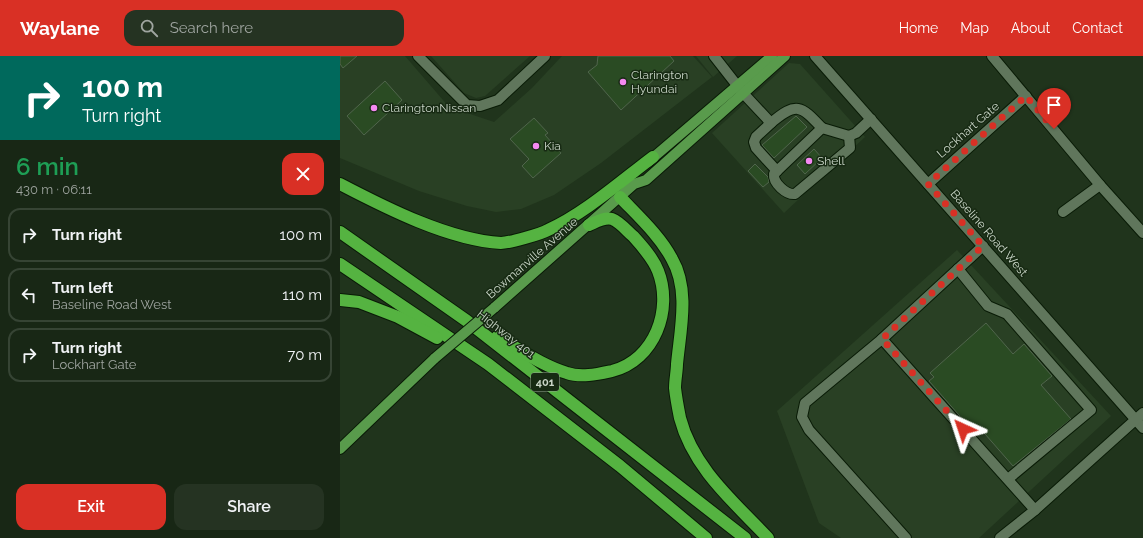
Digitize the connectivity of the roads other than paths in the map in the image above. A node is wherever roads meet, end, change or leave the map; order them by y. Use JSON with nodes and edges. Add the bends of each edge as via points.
{"nodes":[{"id":1,"x":418,"y":56,"type":"edge"},
{"id":2,"x":546,"y":56,"type":"edge"},
{"id":3,"x":772,"y":56,"type":"edge"},
{"id":4,"x":785,"y":56,"type":"edge"},
{"id":5,"x":815,"y":56,"type":"edge"},
{"id":6,"x":992,"y":56,"type":"edge"},
{"id":7,"x":716,"y":57,"type":"edge"},
{"id":8,"x":740,"y":90,"type":"junction"},
{"id":9,"x":1026,"y":96,"type":"junction"},
{"id":10,"x":871,"y":119,"type":"junction"},
{"id":11,"x":771,"y":123,"type":"junction"},
{"id":12,"x":822,"y":128,"type":"junction"},
{"id":13,"x":849,"y":136,"type":"junction"},
{"id":14,"x":653,"y":157,"type":"junction"},
{"id":15,"x":777,"y":171,"type":"junction"},
{"id":16,"x":340,"y":184,"type":"edge"},
{"id":17,"x":634,"y":184,"type":"junction"},
{"id":18,"x":928,"y":184,"type":"junction"},
{"id":19,"x":1100,"y":184,"type":"junction"},
{"id":20,"x":620,"y":197,"type":"junction"},
{"id":21,"x":1063,"y":212,"type":"dead end"},
{"id":22,"x":589,"y":225,"type":"junction"},
{"id":23,"x":340,"y":232,"type":"edge"},
{"id":24,"x":1143,"y":233,"type":"edge"},
{"id":25,"x":983,"y":246,"type":"junction"},
{"id":26,"x":340,"y":264,"type":"edge"},
{"id":27,"x":958,"y":269,"type":"junction"},
{"id":28,"x":340,"y":300,"type":"edge"},
{"id":29,"x":467,"y":321,"type":"junction"},
{"id":30,"x":882,"y":339,"type":"junction"},
{"id":31,"x":488,"y":364,"type":"junction"},
{"id":32,"x":1139,"y":417,"type":"edge"},
{"id":33,"x":1143,"y":428,"type":"edge"},
{"id":34,"x":340,"y":449,"type":"edge"},
{"id":35,"x":1008,"y":479,"type":"junction"},
{"id":36,"x":1035,"y":510,"type":"junction"},
{"id":37,"x":706,"y":538,"type":"edge"},
{"id":38,"x":745,"y":538,"type":"edge"},
{"id":39,"x":768,"y":538,"type":"edge"},
{"id":40,"x":906,"y":538,"type":"edge"},
{"id":41,"x":1000,"y":538,"type":"edge"}],
"edges":[{"from":1,"to":2,"type":"street","via":[[467,104],[480,106],[498,100]]},
{"from":3,"to":8,"type":"main road","name":"Bowmanville Avenue"},
{"from":4,"to":8,"type":"main road","name":"Bowmanville Avenue"},
{"from":5,"to":10,"type":"street","name":"Baseline Road West"},
{"from":6,"to":9,"type":"street"},
{"from":7,"to":8,"type":"street"},
{"from":8,"to":11,"type":"street"},
{"from":8,"to":14,"type":"main road","name":"Bowmanville Avenue"},
{"from":8,"to":17,"type":"main road","name":"Bowmanville Avenue","via":[[646,180]]},
{"from":9,"to":18,"type":"street","name":"Lockhart Gate"},
{"from":9,"to":19,"type":"street"},
{"from":10,"to":13,"type":"street","via":[[856,134]]},
{"from":10,"to":18,"type":"street","name":"Baseline Road West"},
{"from":11,"to":12,"type":"street","via":[[786,110],[798,108],[806,110]]},
{"from":11,"to":15,"type":"street","via":[[754,142],[756,148]]},
{"from":12,"to":13,"type":"street"},
{"from":12,"to":15,"type":"street"},
{"from":13,"to":15,"type":"street","via":[[850,148],[795,194],[787,193],[775,180],[774,174]]},
{"from":14,"to":16,"type":"highway","via":[[548,231],[503,243],[459,236],[424,223]]},
{"from":14,"to":17,"type":"main road","name":"Bowmanville Avenue","via":[[639,172]]},
{"from":17,"to":20,"type":"main road","name":"Bowmanville Avenue"},
{"from":18,"to":25,"type":"street","name":"Baseline Road West"},
{"from":19,"to":21,"type":"street"},
{"from":19,"to":24,"type":"street"},
{"from":20,"to":22,"type":"main road","name":"Bowmanville Avenue"},
{"from":20,"to":39,"type":"highway","via":[[673,260],[681,284],[682,308],[675,387],[680,418],[688,442],[715,483]]},
{"from":22,"to":29,"type":"highway","via":[[603,219],[613,219],[641,244],[658,270],[664,293],[661,320],[653,340],[641,355],[620,369],[595,375],[568,374]]},
{"from":22,"to":34,"type":"main road","name":"Bowmanville Avenue","bridge":true,"via":[[435,358]]},
{"from":23,"to":29,"type":"highway","name":"Highway 401","number":"401"},
{"from":25,"to":27,"type":"street"},
{"from":25,"to":32,"type":"street","name":"Baseline Road West"},
{"from":26,"to":31,"type":"highway","number":"401"},
{"from":27,"to":30,"type":"street"},
{"from":27,"to":35,"type":"street","via":[[988,306],[1007,314],[1091,410]]},
{"from":28,"to":31,"type":"highway","via":[[359,302],[398,318]]},
{"from":29,"to":38,"type":"highway","name":"Highway 401","number":"401"},
{"from":30,"to":35,"type":"street"},
{"from":30,"to":40,"type":"street","via":[[806,403],[802,417],[809,430]]},
{"from":31,"to":37,"type":"highway","number":"401","via":[[620,466]]},
{"from":32,"to":33,"type":"street","name":"Baseline Road West"},
{"from":32,"to":36,"type":"street"},
{"from":35,"to":36,"type":"street"},
{"from":36,"to":41,"type":"street"}]}
